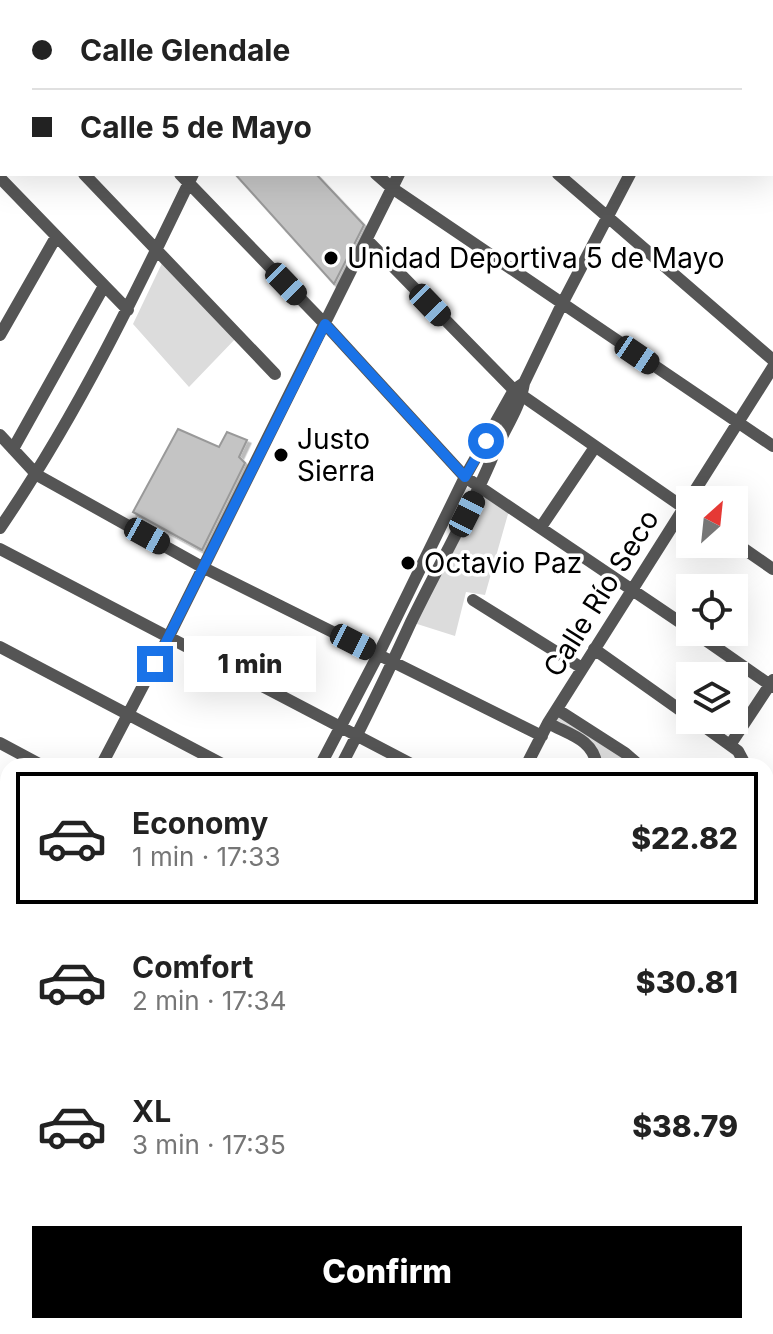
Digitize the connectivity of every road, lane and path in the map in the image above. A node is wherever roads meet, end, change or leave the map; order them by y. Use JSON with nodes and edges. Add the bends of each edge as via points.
{"nodes":[{"id":1,"x":86,"y":176,"type":"edge"},
{"id":2,"x":378,"y":176,"type":"edge"},
{"id":3,"x":398,"y":176,"type":"edge"},
{"id":4,"x":560,"y":176,"type":"edge"},
{"id":5,"x":629,"y":176,"type":"edge"},
{"id":6,"x":188,"y":177,"type":"edge"},
{"id":7,"x":0,"y":178,"type":"edge"},
{"id":8,"x":392,"y":188,"type":"junction"},
{"id":9,"x":607,"y":217,"type":"junction"},
{"id":10,"x":56,"y":237,"type":"junction"},
{"id":11,"x":367,"y":240,"type":"junction"},
{"id":12,"x":156,"y":251,"type":"junction"},
{"id":13,"x":104,"y":286,"type":"junction"},
{"id":14,"x":562,"y":304,"type":"junction"},
{"id":15,"x":128,"y":310,"type":"junction"},
{"id":16,"x":325,"y":324,"type":"junction"},
{"id":17,"x":0,"y":335,"type":"edge"},
{"id":18,"x":773,"y":360,"type":"edge"},
{"id":19,"x":773,"y":367,"type":"edge"},
{"id":20,"x":275,"y":374,"type":"dead end"},
{"id":21,"x":520,"y":390,"type":"junction"},
{"id":22,"x":737,"y":422,"type":"junction"},
{"id":23,"x":0,"y":435,"type":"edge"},
{"id":24,"x":773,"y":446,"type":"edge"},
{"id":25,"x":595,"y":447,"type":"junction"},
{"id":26,"x":13,"y":449,"type":"junction"},
{"id":27,"x":37,"y":475,"type":"junction"},
{"id":28,"x":465,"y":477,"type":"junction"},
{"id":29,"x":700,"y":486,"type":"edge"},
{"id":30,"x":481,"y":487,"type":"junction"},
{"id":31,"x":676,"y":502,"type":"edge"},
{"id":32,"x":676,"y":525,"type":"edge"},
{"id":33,"x":541,"y":527,"type":"junction"},
{"id":34,"x":0,"y":528,"type":"edge"},
{"id":35,"x":0,"y":549,"type":"edge"},
{"id":36,"x":748,"y":552,"type":"edge"},
{"id":37,"x":202,"y":567,"type":"junction"},
{"id":38,"x":773,"y":569,"type":"edge"},
{"id":39,"x":632,"y":589,"type":"junction"},
{"id":40,"x":473,"y":600,"type":"dead end"},
{"id":41,"x":676,"y":620,"type":"edge"},
{"id":42,"x":168,"y":638,"type":"junction"},
{"id":43,"x":715,"y":646,"type":"edge"},
{"id":44,"x":0,"y":647,"type":"edge"},
{"id":45,"x":594,"y":649,"type":"junction"},
{"id":46,"x":378,"y":655,"type":"junction"},
{"id":47,"x":394,"y":663,"type":"junction"},
{"id":48,"x":582,"y":668,"type":"junction"},
{"id":49,"x":772,"y":684,"type":"edge"},
{"id":50,"x":676,"y":707,"type":"edge"},
{"id":51,"x":558,"y":710,"type":"junction"},
{"id":52,"x":127,"y":715,"type":"junction"},
{"id":53,"x":548,"y":723,"type":"junction"},
{"id":54,"x":340,"y":728,"type":"junction"},
{"id":55,"x":715,"y":734,"type":"edge"},
{"id":56,"x":542,"y":736,"type":"junction"},
{"id":57,"x":356,"y":737,"type":"junction"},
{"id":58,"x":594,"y":741,"type":"junction"},
{"id":59,"x":0,"y":743,"type":"edge"},
{"id":60,"x":730,"y":745,"type":"junction"},
{"id":61,"x":28,"y":758,"type":"edge"},
{"id":62,"x":105,"y":758,"type":"edge"},
{"id":63,"x":210,"y":758,"type":"edge"},
{"id":64,"x":324,"y":758,"type":"edge"},
{"id":65,"x":345,"y":758,"type":"edge"},
{"id":66,"x":399,"y":758,"type":"edge"},
{"id":67,"x":530,"y":758,"type":"edge"},
{"id":68,"x":596,"y":758,"type":"edge"},
{"id":69,"x":625,"y":758,"type":"edge"},
{"id":70,"x":742,"y":758,"type":"edge"}],
"edges":[{"from":1,"to":12,"type":"street"},
{"from":2,"to":8,"type":"street"},
{"from":3,"to":8,"type":"street"},
{"from":4,"to":9,"type":"street"},
{"from":5,"to":9,"type":"street"},
{"from":6,"to":12,"type":"street"},
{"from":6,"to":16,"type":"street"},
{"from":7,"to":10,"type":"street"},
{"from":8,"to":11,"type":"street"},
{"from":8,"to":14,"type":"street"},
{"from":9,"to":14,"type":"street"},
{"from":9,"to":18,"type":"street"},
{"from":10,"to":13,"type":"street"},
{"from":10,"to":17,"type":"street"},
{"from":11,"to":16,"type":"street"},
{"from":11,"to":21,"type":"street"},
{"from":12,"to":15,"type":"street"},
{"from":12,"to":20,"type":"street"},
{"from":13,"to":15,"type":"street"},
{"from":13,"to":26,"type":"street"},
{"from":14,"to":21,"type":"street"},
{"from":14,"to":22,"type":"street"},
{"from":15,"to":27,"type":"street"},
{"from":16,"to":28,"type":"street"},
{"from":16,"to":37,"type":"street"},
{"from":19,"to":22,"type":"street","name":"Calle Río Seco"},
{"from":21,"to":25,"type":"street"},
{"from":21,"to":28,"type":"street"},
{"from":21,"to":30,"type":"street"},
{"from":22,"to":24,"type":"street"},
{"from":22,"to":29,"type":"street","name":"Calle Río Seco"},
{"from":23,"to":26,"type":"street"},
{"from":25,"to":31,"type":"street"},
{"from":25,"to":33,"type":"street"},
{"from":26,"to":27,"type":"street"},
{"from":27,"to":34,"type":"street"},
{"from":27,"to":37,"type":"street"},
{"from":28,"to":30,"type":"street"},
{"from":28,"to":46,"type":"street"},
{"from":30,"to":33,"type":"street"},
{"from":30,"to":47,"type":"street"},
{"from":32,"to":39,"type":"street","name":"Calle Río Seco"},
{"from":33,"to":39,"type":"street"},
{"from":35,"to":42,"type":"street"},
{"from":36,"to":38,"type":"street"},
{"from":37,"to":42,"type":"street"},
{"from":37,"to":46,"type":"street"},
{"from":39,"to":41,"type":"street"},
{"from":39,"to":45,"type":"street","name":"Calle Río Seco"},
{"from":40,"to":48,"type":"street"},
{"from":42,"to":52,"type":"street"},
{"from":42,"to":54,"type":"street"},
{"from":43,"to":49,"type":"street"},
{"from":44,"to":52,"type":"street"},
{"from":45,"to":48,"type":"street","name":"Calle Río Seco"},
{"from":45,"to":50,"type":"street"},
{"from":46,"to":47,"type":"street"},
{"from":46,"to":54,"type":"street"},
{"from":47,"to":56,"type":"street"},
{"from":47,"to":57,"type":"street"},
{"from":48,"to":51,"type":"street","name":"Calle Río Seco"},
{"from":49,"to":60,"type":"street"},
{"from":51,"to":53,"type":"street","name":"Calle Río Seco"},
{"from":51,"to":58,"type":"street"},
{"from":52,"to":62,"type":"street"},
{"from":52,"to":63,"type":"street"},
{"from":53,"to":56,"type":"street","name":"Calle Río Seco"},
{"from":53,"to":58,"type":"street"},
{"from":54,"to":57,"type":"street"},
{"from":54,"to":64,"type":"street"},
{"from":55,"to":60,"type":"street"},
{"from":56,"to":67,"type":"street","name":"Calle Río Seco"},
{"from":57,"to":65,"type":"street"},
{"from":57,"to":66,"type":"street"},
{"from":58,"to":68,"type":"street"},
{"from":58,"to":69,"type":"street"},
{"from":59,"to":61,"type":"street"},
{"from":60,"to":70,"type":"street"}]}
